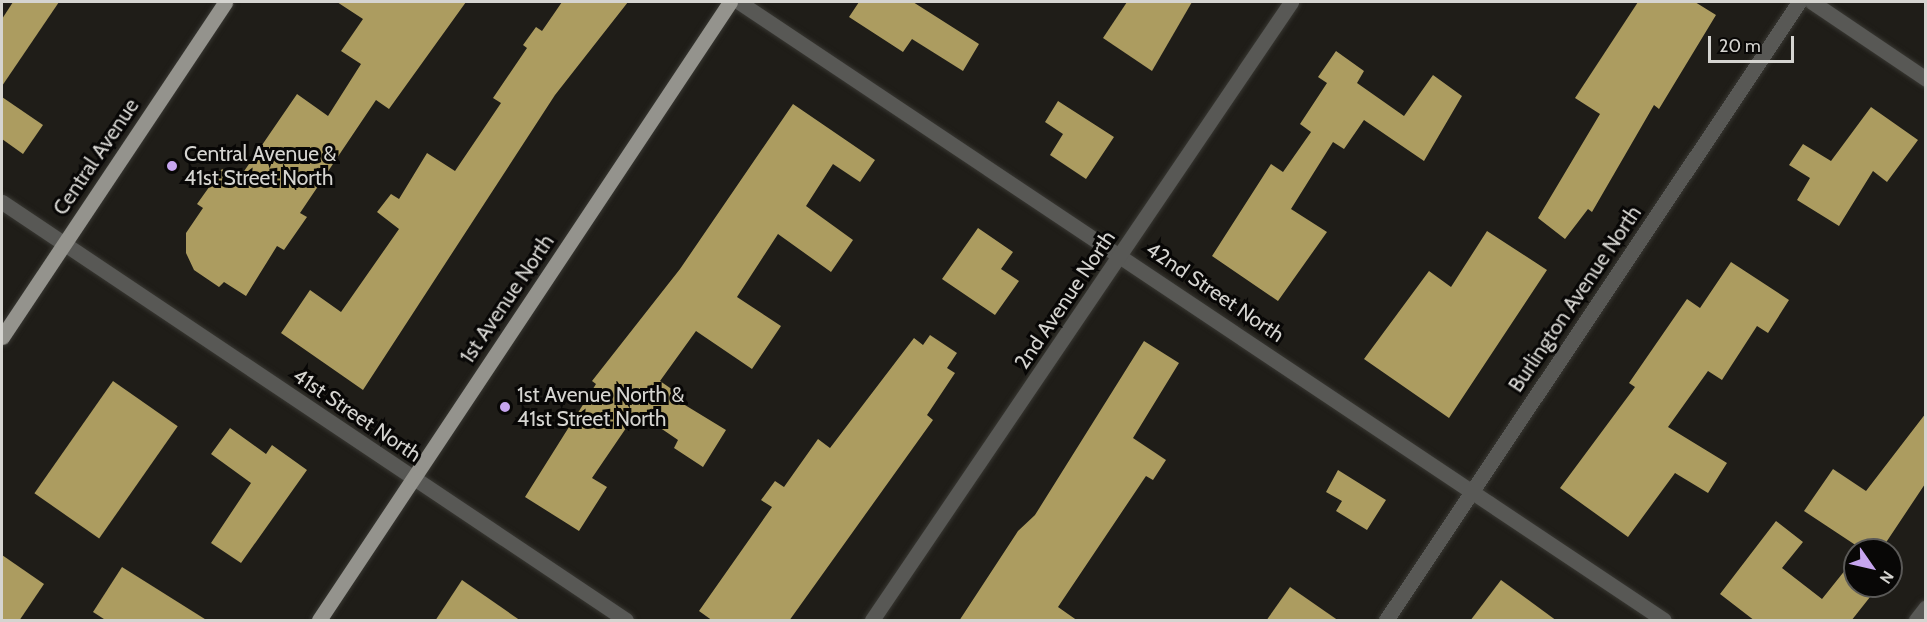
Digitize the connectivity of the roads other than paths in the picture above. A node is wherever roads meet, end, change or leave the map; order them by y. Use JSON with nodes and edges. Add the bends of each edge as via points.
{"nodes":[{"id":1,"x":225,"y":2,"type":"edge"},
{"id":2,"x":730,"y":2,"type":"edge"},
{"id":3,"x":739,"y":2,"type":"edge"},
{"id":4,"x":1291,"y":2,"type":"edge"},
{"id":5,"x":1799,"y":2,"type":"edge"},
{"id":6,"x":1812,"y":2,"type":"edge"},
{"id":7,"x":1926,"y":79,"type":"edge"},
{"id":8,"x":2,"y":202,"type":"edge"},
{"id":9,"x":63,"y":244,"type":"junction"},
{"id":10,"x":1122,"y":255,"type":"junction"},
{"id":11,"x":2,"y":337,"type":"edge"},
{"id":12,"x":413,"y":478,"type":"junction"},
{"id":13,"x":1472,"y":491,"type":"junction"},
{"id":14,"x":1926,"y":607,"type":"edge"},
{"id":15,"x":319,"y":621,"type":"edge"},
{"id":16,"x":626,"y":621,"type":"edge"},
{"id":17,"x":872,"y":621,"type":"edge"},
{"id":18,"x":1386,"y":621,"type":"edge"},
{"id":19,"x":1664,"y":621,"type":"edge"},
{"id":20,"x":1916,"y":621,"type":"edge"}],
"edges":[{"from":1,"to":9,"type":"main road","name":"Central Avenue"},
{"from":2,"to":12,"type":"main road","name":"1st Avenue North"},
{"from":3,"to":10,"type":"street","name":"42nd Street North"},
{"from":4,"to":10,"type":"street","name":"2nd Avenue North"},
{"from":5,"to":13,"type":"street","name":"Burlington Avenue North"},
{"from":6,"to":7,"type":"street"},
{"from":8,"to":9,"type":"street","name":"41st Street North"},
{"from":9,"to":11,"type":"main road","name":"Central Avenue"},
{"from":9,"to":12,"type":"street","name":"41st Street North"},
{"from":10,"to":13,"type":"street","name":"42nd Street North"},
{"from":10,"to":17,"type":"street","name":"2nd Avenue North"},
{"from":12,"to":15,"type":"main road","name":"1st Avenue North"},
{"from":12,"to":16,"type":"street","name":"41st Street North"},
{"from":13,"to":18,"type":"street","name":"Burlington Avenue North"},
{"from":13,"to":19,"type":"street","name":"42nd Street North"},
{"from":14,"to":20,"type":"street"}]}
